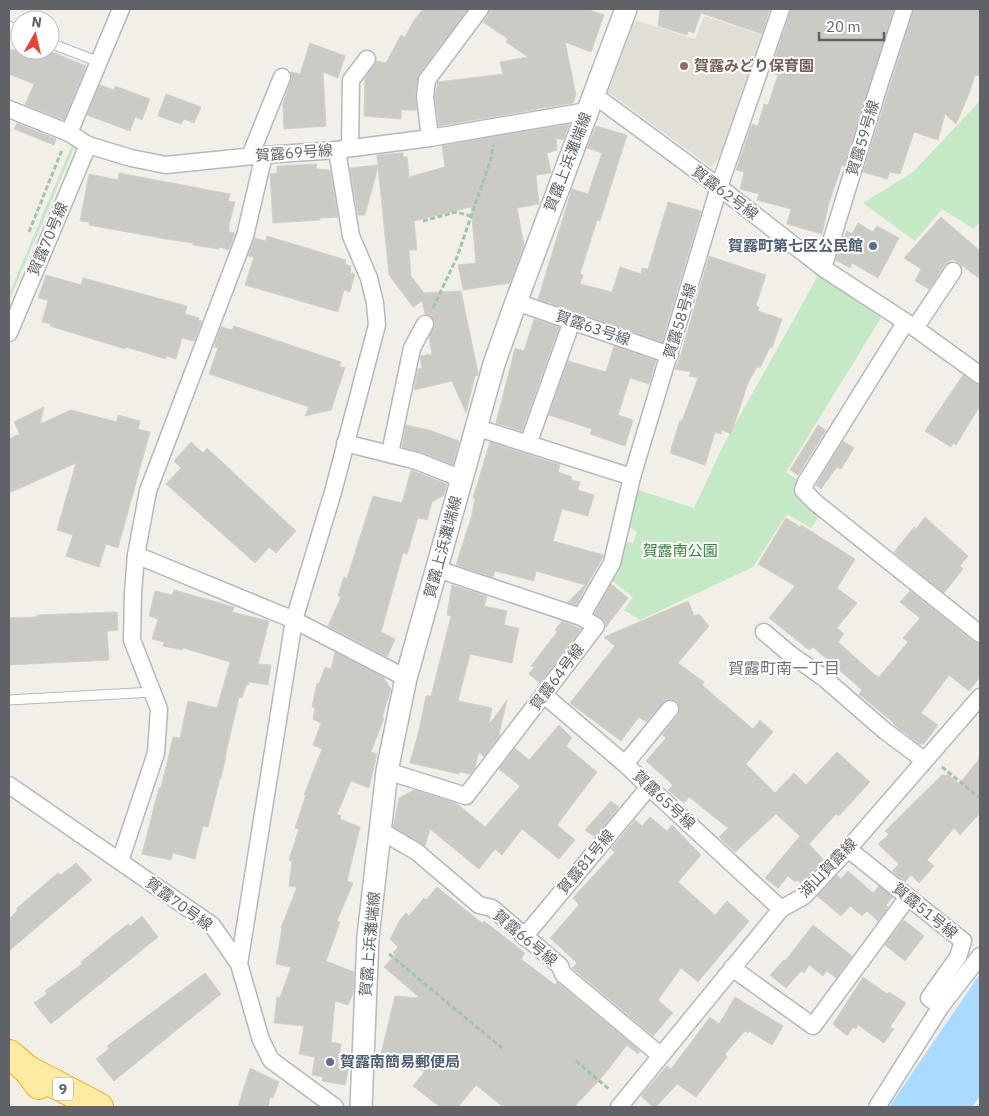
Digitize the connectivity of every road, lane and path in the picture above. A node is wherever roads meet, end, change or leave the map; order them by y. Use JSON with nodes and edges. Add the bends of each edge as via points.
{"nodes":[{"id":1,"x":121,"y":9,"type":"edge"},
{"id":2,"x":480,"y":9,"type":"edge"},
{"id":3,"x":626,"y":9,"type":"edge"},
{"id":4,"x":780,"y":9,"type":"edge"},
{"id":5,"x":904,"y":9,"type":"edge"},
{"id":6,"x":60,"y":47,"type":"edge"},
{"id":7,"x":367,"y":59,"type":"dead end"},
{"id":8,"x":99,"y":62,"type":"junction"},
{"id":9,"x":282,"y":77,"type":"dead end"},
{"id":10,"x":590,"y":103,"type":"junction"},
{"id":11,"x":9,"y":110,"type":"edge"},
{"id":12,"x":496,"y":126,"type":"junction"},
{"id":13,"x":69,"y":133,"type":"junction"},
{"id":14,"x":430,"y":138,"type":"junction"},
{"id":15,"x":88,"y":145,"type":"junction"},
{"id":16,"x":344,"y":149,"type":"junction"},
{"id":17,"x":257,"y":155,"type":"junction"},
{"id":18,"x":719,"y":187,"type":"junction"},
{"id":19,"x":472,"y":216,"type":"junction"},
{"id":20,"x":423,"y":221,"type":"dead end"},
{"id":21,"x":28,"y":234,"type":"dead end"},
{"id":22,"x":823,"y":268,"type":"junction"},
{"id":23,"x":953,"y":271,"type":"dead end"},
{"id":24,"x":516,"y":302,"type":"junction"},
{"id":25,"x":572,"y":321,"type":"junction"},
{"id":26,"x":425,"y":324,"type":"joint"},
{"id":27,"x":910,"y":326,"type":"junction"},
{"id":28,"x":9,"y":332,"type":"edge"},
{"id":29,"x":670,"y":355,"type":"junction"},
{"id":30,"x":980,"y":375,"type":"edge"},
{"id":31,"x":475,"y":427,"type":"junction"},
{"id":32,"x":345,"y":442,"type":"junction"},
{"id":33,"x":528,"y":444,"type":"junction"},
{"id":34,"x":390,"y":453,"type":"junction"},
{"id":35,"x":632,"y":477,"type":"junction"},
{"id":36,"x":462,"y":478,"type":"junction"},
{"id":37,"x":136,"y":555,"type":"junction"},
{"id":38,"x":437,"y":569,"type":"junction"},
{"id":39,"x":581,"y":617,"type":"junction"},
{"id":40,"x":294,"y":620,"type":"junction"},
{"id":41,"x":764,"y":632,"type":"dead end"},
{"id":42,"x":980,"y":634,"type":"edge"},
{"id":43,"x":406,"y":678,"type":"junction"},
{"id":44,"x":153,"y":692,"type":"junction"},
{"id":45,"x":544,"y":695,"type":"junction"},
{"id":46,"x":980,"y":697,"type":"edge"},
{"id":47,"x":9,"y":700,"type":"edge"},
{"id":48,"x":670,"y":709,"type":"dead end"},
{"id":49,"x":926,"y":758,"type":"junction"},
{"id":50,"x":625,"y":764,"type":"junction"},
{"id":51,"x":387,"y":771,"type":"junction"},
{"id":52,"x":9,"y":785,"type":"edge"},
{"id":53,"x":649,"y":787,"type":"junction"},
{"id":54,"x":980,"y":798,"type":"edge"},
{"id":55,"x":381,"y":831,"type":"junction"},
{"id":56,"x":848,"y":849,"type":"junction"},
{"id":57,"x":120,"y":861,"type":"junction"},
{"id":58,"x":908,"y":897,"type":"junction"},
{"id":59,"x":782,"y":909,"type":"junction"},
{"id":60,"x":524,"y":936,"type":"junction"},
{"id":61,"x":368,"y":937,"type":"junction"},
{"id":62,"x":980,"y":956,"type":"edge"},
{"id":63,"x":240,"y":964,"type":"junction"},
{"id":64,"x":732,"y":968,"type":"junction"},
{"id":65,"x":941,"y":1006,"type":"junction"},
{"id":66,"x":502,"y":1048,"type":"dead end"},
{"id":67,"x":660,"y":1056,"type":"junction"},
{"id":68,"x":576,"y":1061,"type":"dead end"},
{"id":69,"x":18,"y":1062,"type":"edge"},
{"id":70,"x":621,"y":1104,"type":"edge"},
{"id":71,"x":58,"y":1107,"type":"edge"},
{"id":72,"x":99,"y":1107,"type":"edge"},
{"id":73,"x":335,"y":1107,"type":"edge"},
{"id":74,"x":362,"y":1107,"type":"edge"},
{"id":75,"x":877,"y":1107,"type":"edge"}],
"edges":[{"from":1,"to":8,"type":"street"},
{"from":2,"to":14,"type":"street","via":[[427,80],[425,97]]},
{"from":3,"to":10,"type":"street","name":"賀露上浜灘端線"},
{"from":4,"to":18,"type":"street","name":"賀露58号線"},
{"from":5,"to":22,"type":"street","name":"賀露59号線"},
{"from":6,"to":8,"type":"lane"},
{"from":7,"to":16,"type":"street","via":[[351,80]]},
{"from":8,"to":13,"type":"street"},
{"from":9,"to":17,"type":"street"},
{"from":10,"to":12,"type":"street","name":"賀露69号線"},
{"from":10,"to":18,"type":"street","name":"賀露62号線"},
{"from":10,"to":24,"type":"street","name":"賀露上浜灘端線"},
{"from":11,"to":13,"type":"street","name":"賀露69号線"},
{"from":12,"to":14,"type":"street","name":"賀露69号線"},
{"from":12,"to":19,"type":"path","via":[[491,159]]},
{"from":13,"to":15,"type":"street","name":"賀露69号線"},
{"from":13,"to":21,"type":"path"},
{"from":14,"to":16,"type":"street","name":"賀露69号線"},
{"from":15,"to":17,"type":"street","name":"賀露69号線","via":[[166,165]]},
{"from":15,"to":28,"type":"street","name":"賀露70号線"},
{"from":16,"to":17,"type":"street","name":"賀露69号線"},
{"from":16,"to":32,"type":"street","via":[[351,236],[369,278],[377,325]]},
{"from":17,"to":37,"type":"street","via":[[245,236],[148,491]]},
{"from":18,"to":22,"type":"street","name":"賀露62号線"},
{"from":18,"to":29,"type":"street","name":"賀露58号線"},
{"from":19,"to":20,"type":"path","via":[[456,212]]},
{"from":19,"to":26,"type":"path","via":[[457,257]]},
{"from":22,"to":27,"type":"street","name":"賀露62号線"},
{"from":23,"to":27,"type":"street"},
{"from":24,"to":25,"type":"street","name":"賀露63号線"},
{"from":24,"to":31,"type":"street","name":"賀露上浜灘端線"},
{"from":25,"to":29,"type":"street","name":"賀露63号線"},
{"from":25,"to":33,"type":"street"},
{"from":26,"to":34,"type":"street","via":[[412,348]]},
{"from":27,"to":30,"type":"street","name":"賀露62号線"},
{"from":27,"to":42,"type":"street","via":[[803,490]]},
{"from":29,"to":35,"type":"street","name":"賀露58号線"},
{"from":31,"to":33,"type":"street"},
{"from":31,"to":36,"type":"street","name":"賀露上浜灘端線"},
{"from":32,"to":34,"type":"street"},
{"from":32,"to":40,"type":"street"},
{"from":33,"to":35,"type":"street"},
{"from":34,"to":36,"type":"street"},
{"from":35,"to":39,"type":"street","name":"賀露58号線","via":[[612,563]]},
{"from":36,"to":38,"type":"street","name":"賀露上浜灘端線"},
{"from":37,"to":40,"type":"street"},
{"from":37,"to":44,"type":"street","via":[[132,640]]},
{"from":38,"to":39,"type":"street"},
{"from":38,"to":43,"type":"street","name":"賀露上浜灘端線"},
{"from":39,"to":45,"type":"street","name":"賀露64号線","via":[[596,626]]},
{"from":40,"to":43,"type":"street"},
{"from":40,"to":63,"type":"street"},
{"from":41,"to":49,"type":"street","via":[[878,725]]},
{"from":43,"to":51,"type":"street","name":"賀露上浜灘端線"},
{"from":44,"to":47,"type":"lane"},
{"from":44,"to":57,"type":"street","via":[[159,709],[156,753]]},
{"from":45,"to":50,"type":"street","name":"賀露65号線"},
{"from":45,"to":51,"type":"street","name":"賀露64号線","via":[[466,796]]},
{"from":46,"to":49,"type":"street","name":"湖山賀露線"},
{"from":48,"to":50,"type":"street"},
{"from":49,"to":54,"type":"path"},
{"from":49,"to":56,"type":"street","name":"湖山賀露線"},
{"from":50,"to":53,"type":"street","name":"賀露65号線"},
{"from":51,"to":55,"type":"street","name":"賀露上浜灘端線"},
{"from":52,"to":57,"type":"street","name":"賀露70号線"},
{"from":53,"to":59,"type":"street","name":"賀露65号線"},
{"from":53,"to":60,"type":"street","name":"賀露81号線"},
{"from":55,"to":60,"type":"street","name":"賀露66号線","via":[[416,852]]},
{"from":55,"to":61,"type":"street","name":"賀露上浜灘端線"},
{"from":56,"to":58,"type":"street","name":"賀露51号線"},
{"from":56,"to":59,"type":"street","name":"湖山賀露線","via":[[804,896]]},
{"from":57,"to":63,"type":"street","name":"賀露70号線","via":[[212,925]]},
{"from":58,"to":64,"type":"street","via":[[813,1026]]},
{"from":58,"to":65,"type":"street","name":"賀露51号線","via":[[963,941],[958,957],[929,998]]},
{"from":59,"to":64,"type":"street","name":"湖山賀露線"},
{"from":60,"to":67,"type":"street","name":"賀露66号線","via":[[560,966],[563,974]]},
{"from":61,"to":66,"type":"path"},
{"from":61,"to":74,"type":"street","name":"賀露上浜灘端線"},
{"from":62,"to":65,"type":"street"},
{"from":63,"to":73,"type":"street","name":"賀露70号線","via":[[261,1040],[271,1060]]},
{"from":64,"to":67,"type":"street","name":"湖山賀露線"},
{"from":65,"to":75,"type":"street"},
{"from":67,"to":70,"type":"street","name":"湖山賀露線"},
{"from":68,"to":70,"type":"path"},
{"from":69,"to":71,"type":"highway","number":"9"},
{"from":69,"to":72,"type":"highway","number":"9"}]}
